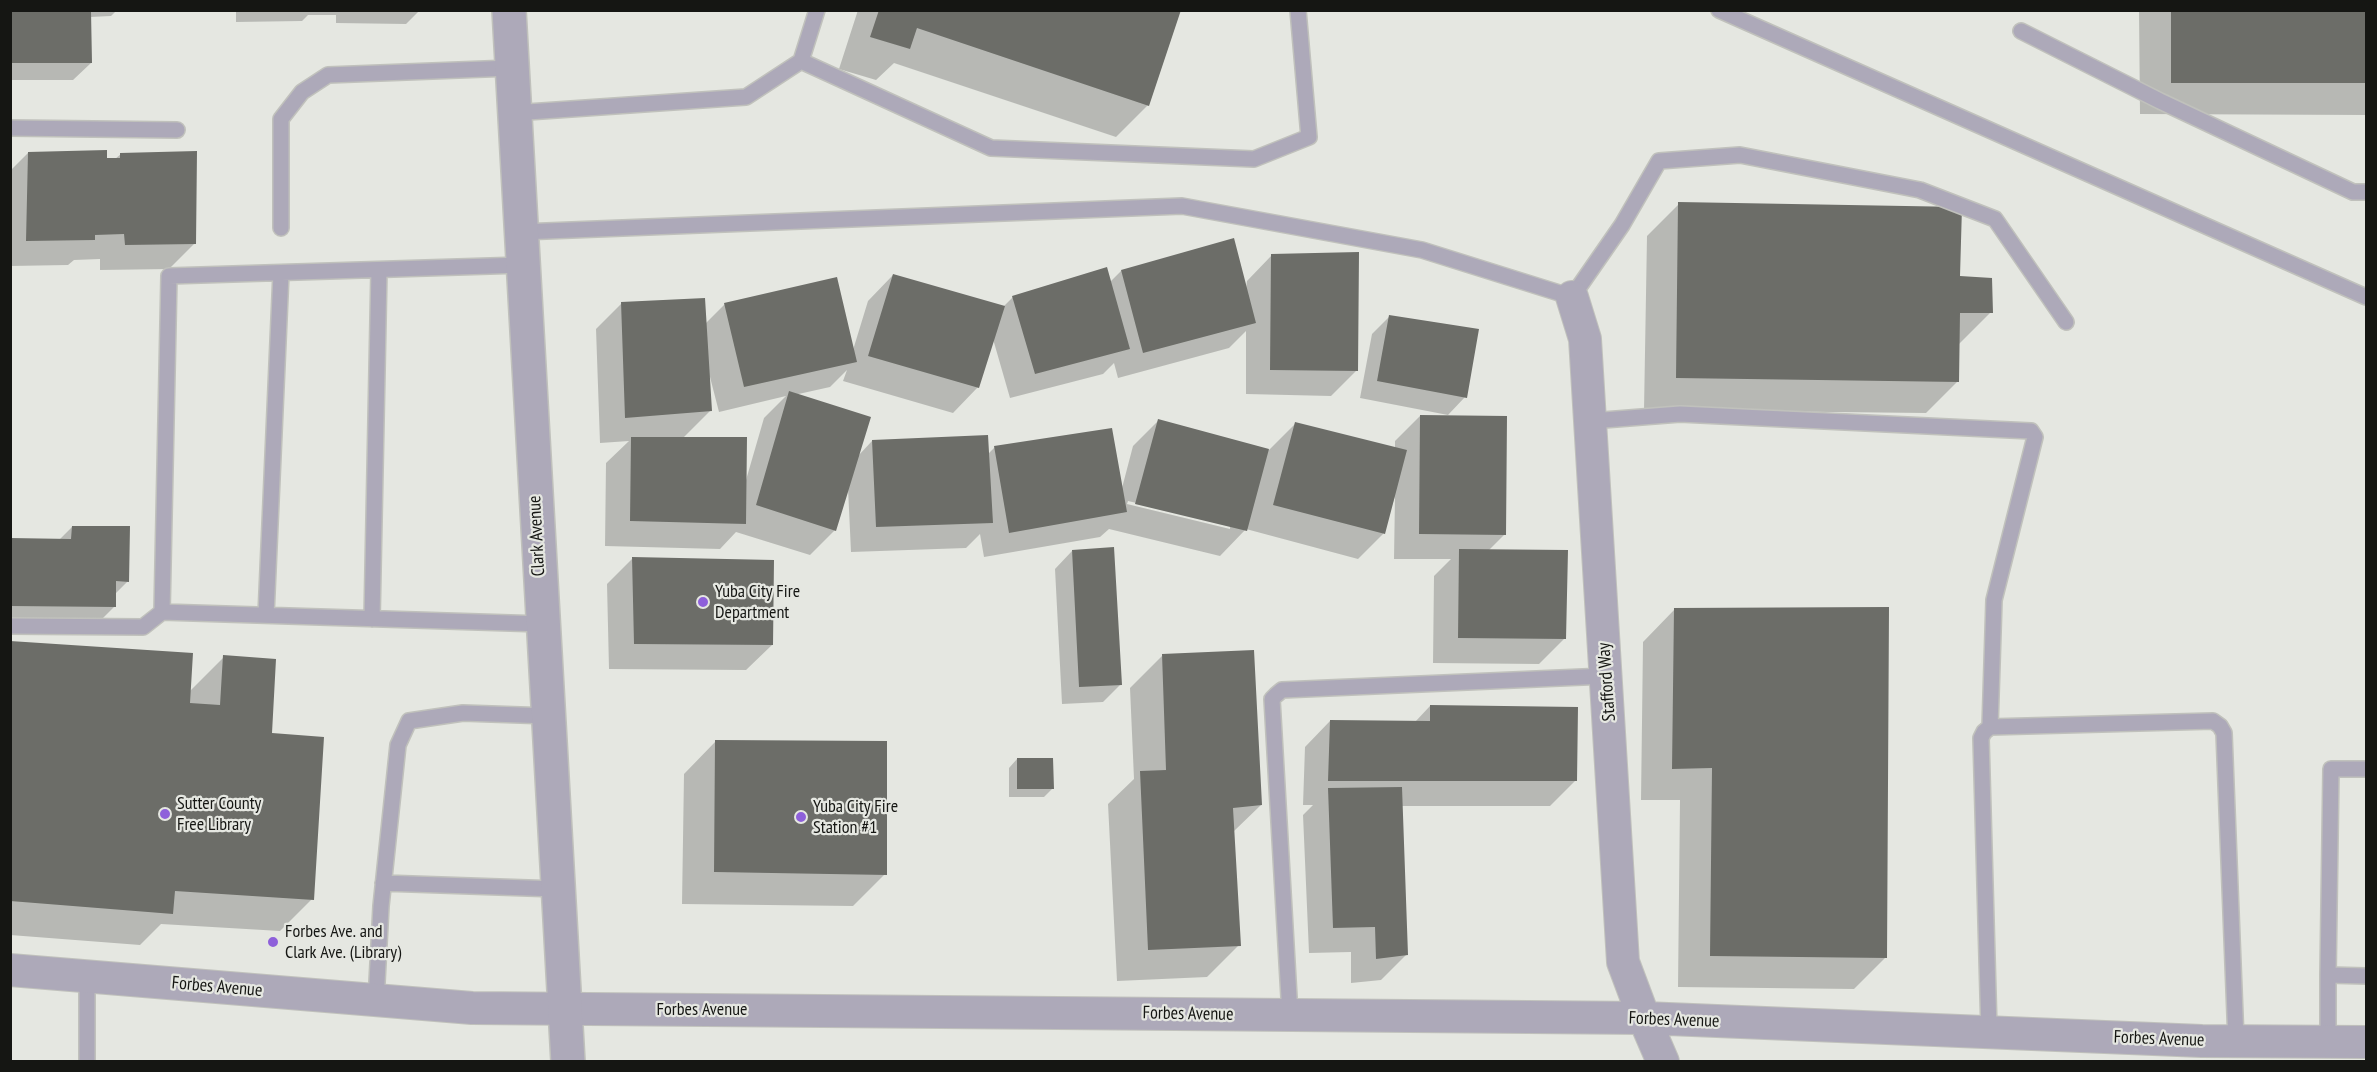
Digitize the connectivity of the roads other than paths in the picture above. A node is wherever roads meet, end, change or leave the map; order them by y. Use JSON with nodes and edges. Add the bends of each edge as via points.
{"nodes":[{"id":1,"x":509,"y":10,"type":"edge"},
{"id":2,"x":817,"y":10,"type":"edge"},
{"id":3,"x":1298,"y":10,"type":"edge"},
{"id":4,"x":1719,"y":10,"type":"edge"},
{"id":5,"x":2021,"y":31,"type":"dead end"},
{"id":6,"x":801,"y":61,"type":"junction"},
{"id":7,"x":511,"y":69,"type":"junction"},
{"id":8,"x":513,"y":113,"type":"junction"},
{"id":9,"x":10,"y":128,"type":"edge"},
{"id":10,"x":177,"y":130,"type":"dead end"},
{"id":11,"x":2367,"y":192,"type":"edge"},
{"id":12,"x":281,"y":228,"type":"dead end"},
{"id":13,"x":521,"y":232,"type":"junction"},
{"id":14,"x":522,"y":266,"type":"junction"},
{"id":15,"x":379,"y":270,"type":"junction"},
{"id":16,"x":280,"y":273,"type":"junction"},
{"id":17,"x":1572,"y":297,"type":"junction"},
{"id":18,"x":2367,"y":297,"type":"edge"},
{"id":19,"x":2066,"y":321,"type":"dead end"},
{"id":20,"x":1591,"y":421,"type":"junction"},
{"id":21,"x":162,"y":612,"type":"junction"},
{"id":22,"x":266,"y":615,"type":"junction"},
{"id":23,"x":372,"y":619,"type":"junction"},
{"id":24,"x":542,"y":624,"type":"junction"},
{"id":25,"x":10,"y":626,"type":"edge"},
{"id":26,"x":1606,"y":676,"type":"junction"},
{"id":27,"x":549,"y":716,"type":"junction"},
{"id":28,"x":1990,"y":727,"type":"junction"},
{"id":29,"x":2367,"y":769,"type":"edge"},
{"id":30,"x":383,"y":883,"type":"junction"},
{"id":31,"x":557,"y":889,"type":"junction"},
{"id":32,"x":10,"y":970,"type":"edge"},
{"id":33,"x":2328,"y":975,"type":"junction"},
{"id":34,"x":87,"y":976,"type":"junction"},
{"id":35,"x":2367,"y":976,"type":"edge"},
{"id":36,"x":376,"y":1001,"type":"junction"},
{"id":37,"x":565,"y":1010,"type":"junction"},
{"id":38,"x":1290,"y":1015,"type":"junction"},
{"id":39,"x":1644,"y":1018,"type":"junction"},
{"id":40,"x":1989,"y":1031,"type":"junction"},
{"id":41,"x":2236,"y":1041,"type":"junction"},
{"id":42,"x":2328,"y":1042,"type":"junction"},
{"id":43,"x":2367,"y":1042,"type":"edge"},
{"id":44,"x":87,"y":1062,"type":"edge"},
{"id":45,"x":568,"y":1062,"type":"edge"},
{"id":46,"x":1663,"y":1062,"type":"edge"}],
"edges":[{"from":1,"to":7,"type":"street","name":"Clark Avenue"},
{"from":2,"to":6,"type":"lane"},
{"from":3,"to":6,"type":"lane","via":[[1309,137],[1254,159],[991,148]]},
{"from":4,"to":18,"type":"lane"},
{"from":5,"to":11,"type":"lane","via":[[2353,192]]},
{"from":6,"to":8,"type":"lane","via":[[746,97]]},
{"from":7,"to":8,"type":"street","name":"Clark Avenue"},
{"from":7,"to":12,"type":"lane","via":[[328,75],[302,92],[281,119]]},
{"from":8,"to":13,"type":"street","name":"Clark Avenue"},
{"from":9,"to":10,"type":"lane"},
{"from":13,"to":14,"type":"street","name":"Clark Avenue"},
{"from":13,"to":17,"type":"lane","via":[[1182,206],[1422,250]]},
{"from":14,"to":15,"type":"lane"},
{"from":14,"to":24,"type":"street","name":"Clark Avenue"},
{"from":15,"to":16,"type":"lane"},
{"from":15,"to":23,"type":"lane"},
{"from":16,"to":21,"type":"lane","via":[[169,276]]},
{"from":16,"to":22,"type":"lane"},
{"from":17,"to":19,"type":"lane","via":[[1622,225],[1659,161],[1740,155],[1920,190],[1995,219]]},
{"from":17,"to":20,"type":"street","name":"Stafford Way","via":[[1585,339]]},
{"from":20,"to":26,"type":"street","name":"Stafford Way"},
{"from":20,"to":28,"type":"lane","via":[[1680,414],[2031,431],[2035,437],[1994,600]]},
{"from":21,"to":22,"type":"lane"},
{"from":21,"to":25,"type":"lane","via":[[143,627]]},
{"from":22,"to":23,"type":"lane"},
{"from":23,"to":24,"type":"lane"},
{"from":24,"to":27,"type":"street","name":"Clark Avenue"},
{"from":26,"to":38,"type":"lane","via":[[1282,690],[1272,699]]},
{"from":26,"to":39,"type":"street","name":"Stafford Way","via":[[1623,962]]},
{"from":27,"to":30,"type":"lane","via":[[463,713],[409,721],[398,746]]},
{"from":27,"to":31,"type":"street","name":"Clark Avenue"},
{"from":28,"to":40,"type":"lane","via":[[1981,738]]},
{"from":28,"to":41,"type":"lane","via":[[2213,721],[2220,726],[2224,733]]},
{"from":29,"to":33,"type":"lane","via":[[2331,769]]},
{"from":30,"to":31,"type":"lane"},
{"from":30,"to":36,"type":"lane"},
{"from":31,"to":37,"type":"street","name":"Clark Avenue"},
{"from":32,"to":34,"type":"street","name":"Forbes Avenue"},
{"from":33,"to":35,"type":"lane"},
{"from":33,"to":42,"type":"lane"},
{"from":34,"to":36,"type":"street","name":"Forbes Avenue"},
{"from":34,"to":44,"type":"lane"},
{"from":36,"to":37,"type":"street","name":"Forbes Avenue"},
{"from":37,"to":38,"type":"street","name":"Forbes Avenue"},
{"from":37,"to":45,"type":"street","name":"Clark Avenue"},
{"from":38,"to":39,"type":"street","name":"Forbes Avenue"},
{"from":39,"to":40,"type":"street","name":"Forbes Avenue"},
{"from":39,"to":46,"type":"street","name":"Stafford Way"},
{"from":40,"to":41,"type":"street","name":"Forbes Avenue"},
{"from":41,"to":42,"type":"street","name":"Forbes Avenue"},
{"from":42,"to":43,"type":"street","name":"Forbes Avenue"}]}
